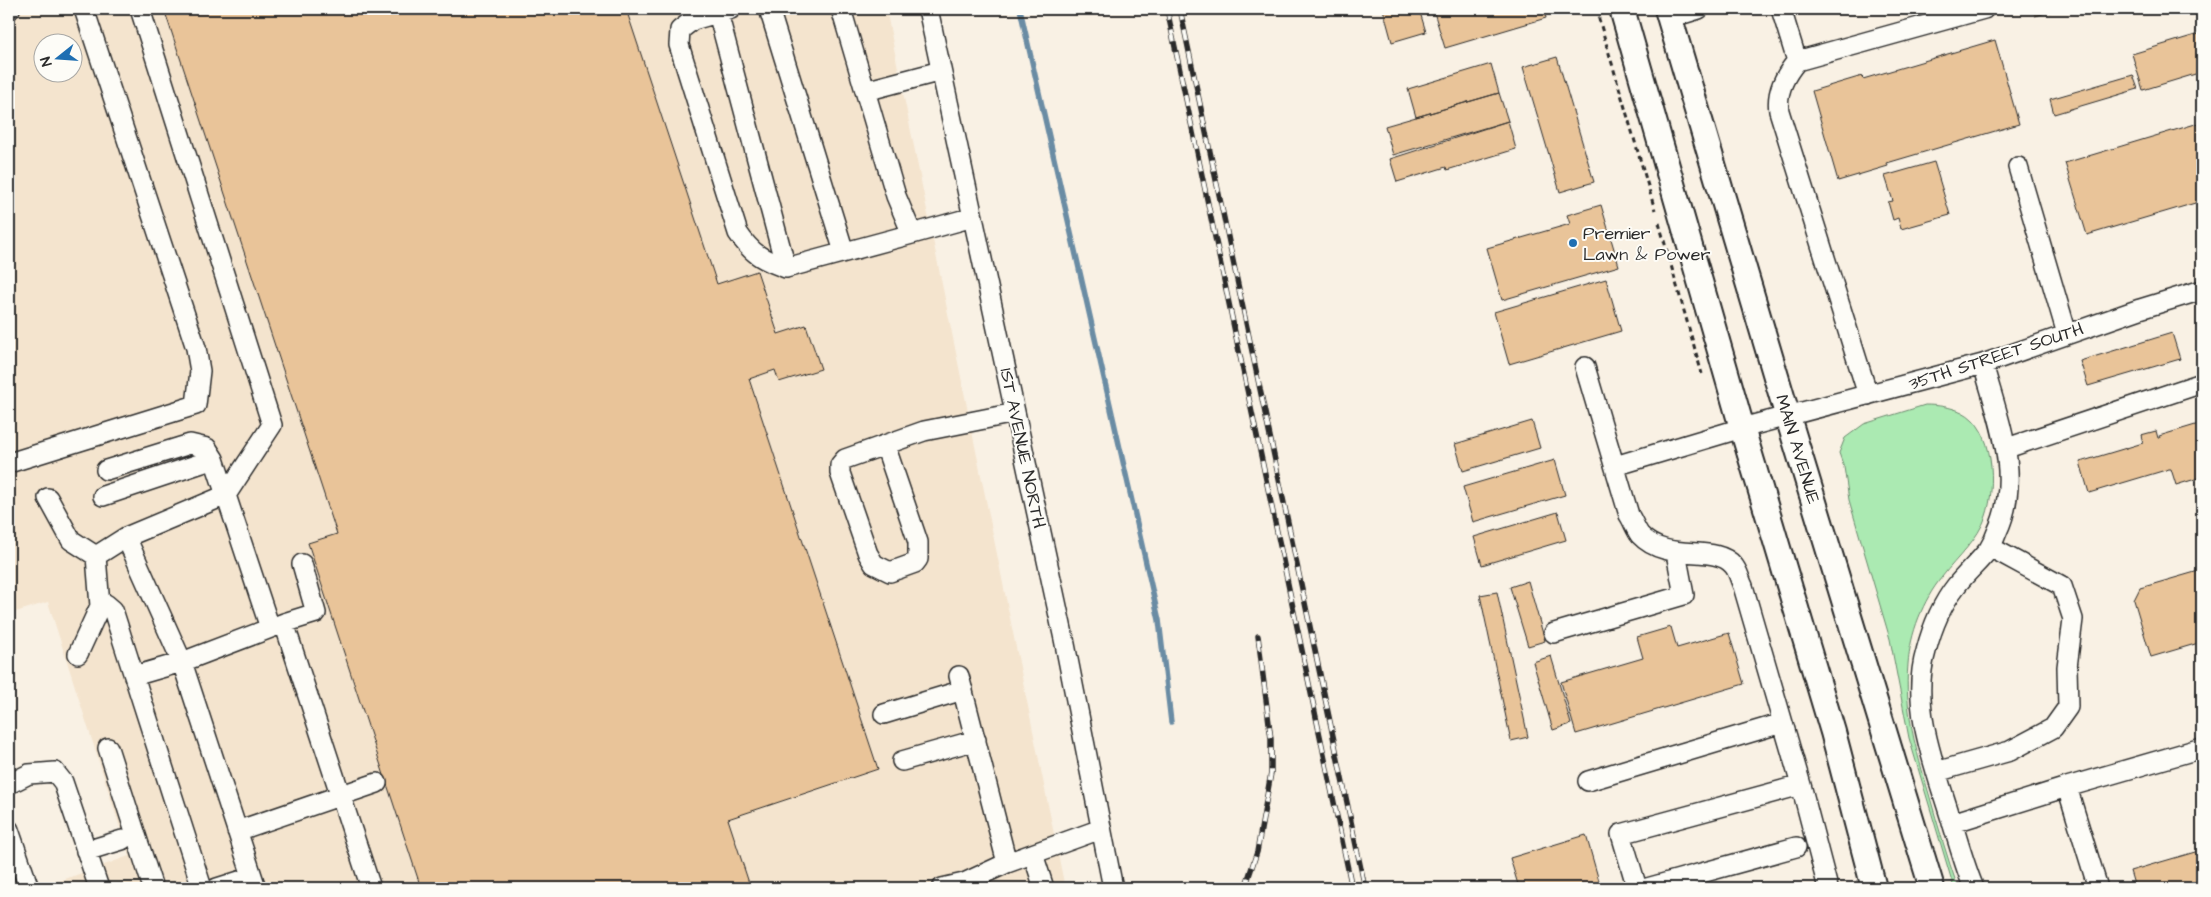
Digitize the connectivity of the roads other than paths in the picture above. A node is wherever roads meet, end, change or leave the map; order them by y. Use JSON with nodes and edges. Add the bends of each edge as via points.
{"nodes":[{"id":1,"x":84,"y":9,"type":"edge"},
{"id":2,"x":140,"y":9,"type":"edge"},
{"id":3,"x":768,"y":9,"type":"edge"},
{"id":4,"x":842,"y":9,"type":"edge"},
{"id":5,"x":928,"y":9,"type":"edge"},
{"id":6,"x":1622,"y":9,"type":"edge"},
{"id":7,"x":1699,"y":9,"type":"edge"},
{"id":8,"x":1781,"y":9,"type":"edge"},
{"id":9,"x":1984,"y":9,"type":"edge"},
{"id":10,"x":725,"y":11,"type":"edge"},
{"id":11,"x":1669,"y":13,"type":"edge"},
{"id":12,"x":1797,"y":61,"type":"junction"},
{"id":13,"x":941,"y":72,"type":"junction"},
{"id":14,"x":864,"y":91,"type":"junction"},
{"id":15,"x":2018,"y":167,"type":"dead end"},
{"id":16,"x":973,"y":217,"type":"junction"},
{"id":17,"x":912,"y":234,"type":"junction"},
{"id":18,"x":844,"y":252,"type":"junction"},
{"id":19,"x":786,"y":268,"type":"junction"},
{"id":20,"x":2202,"y":290,"type":"edge"},
{"id":21,"x":2067,"y":334,"type":"junction"},
{"id":22,"x":1983,"y":364,"type":"junction"},
{"id":23,"x":1585,"y":367,"type":"dead end"},
{"id":24,"x":2202,"y":383,"type":"edge"},
{"id":25,"x":1868,"y":395,"type":"junction"},
{"id":26,"x":1016,"y":413,"type":"junction"},
{"id":27,"x":1788,"y":417,"type":"junction"},
{"id":28,"x":1742,"y":428,"type":"junction"},
{"id":29,"x":885,"y":445,"type":"junction"},
{"id":30,"x":2006,"y":448,"type":"junction"},
{"id":31,"x":214,"y":459,"type":"junction"},
{"id":32,"x":9,"y":463,"type":"edge"},
{"id":33,"x":1615,"y":466,"type":"junction"},
{"id":34,"x":106,"y":470,"type":"dead end"},
{"id":35,"x":226,"y":495,"type":"junction"},
{"id":36,"x":103,"y":496,"type":"dead end"},
{"id":37,"x":48,"y":498,"type":"dead end"},
{"id":38,"x":126,"y":537,"type":"junction"},
{"id":39,"x":1990,"y":547,"type":"junction"},
{"id":40,"x":1676,"y":553,"type":"junction"},
{"id":41,"x":96,"y":556,"type":"junction"},
{"id":42,"x":302,"y":564,"type":"dead end"},
{"id":43,"x":100,"y":606,"type":"junction"},
{"id":44,"x":277,"y":625,"type":"junction"},
{"id":45,"x":1554,"y":633,"type":"dead end"},
{"id":46,"x":78,"y":654,"type":"dead end"},
{"id":47,"x":182,"y":662,"type":"junction"},
{"id":48,"x":134,"y":676,"type":"junction"},
{"id":49,"x":884,"y":714,"type":"dead end"},
{"id":50,"x":1782,"y":724,"type":"junction"},
{"id":51,"x":976,"y":740,"type":"junction"},
{"id":52,"x":108,"y":748,"type":"dead end"},
{"id":53,"x":2202,"y":748,"type":"edge"},
{"id":54,"x":902,"y":761,"type":"dead end"},
{"id":55,"x":1936,"y":772,"type":"junction"},
{"id":56,"x":1588,"y":781,"type":"dead end"},
{"id":57,"x":377,"y":783,"type":"dead end"},
{"id":58,"x":9,"y":784,"type":"edge"},
{"id":59,"x":1800,"y":785,"type":"junction"},
{"id":60,"x":2067,"y":787,"type":"junction"},
{"id":61,"x":340,"y":796,"type":"junction"},
{"id":62,"x":1952,"y":823,"type":"junction"},
{"id":63,"x":1101,"y":829,"type":"junction"},
{"id":64,"x":9,"y":830,"type":"edge"},
{"id":65,"x":237,"y":831,"type":"junction"},
{"id":66,"x":122,"y":840,"type":"dead end"},
{"id":67,"x":1796,"y":847,"type":"dead end"},
{"id":68,"x":86,"y":852,"type":"junction"},
{"id":69,"x":1032,"y":854,"type":"junction"},
{"id":70,"x":1007,"y":864,"type":"junction"},
{"id":71,"x":254,"y":883,"type":"edge"},
{"id":72,"x":965,"y":886,"type":"edge"},
{"id":73,"x":29,"y":888,"type":"edge"},
{"id":74,"x":99,"y":888,"type":"edge"},
{"id":75,"x":153,"y":888,"type":"edge"},
{"id":76,"x":202,"y":888,"type":"edge"},
{"id":77,"x":217,"y":888,"type":"edge"},
{"id":78,"x":370,"y":888,"type":"edge"},
{"id":79,"x":942,"y":888,"type":"edge"},
{"id":80,"x":1044,"y":888,"type":"edge"},
{"id":81,"x":1113,"y":888,"type":"edge"},
{"id":82,"x":1637,"y":888,"type":"edge"},
{"id":83,"x":1647,"y":888,"type":"edge"},
{"id":84,"x":1828,"y":888,"type":"edge"},
{"id":85,"x":1874,"y":888,"type":"edge"},
{"id":86,"x":1932,"y":888,"type":"edge"},
{"id":87,"x":1974,"y":888,"type":"edge"},
{"id":88,"x":2098,"y":888,"type":"edge"}],
"edges":[{"from":1,"to":32,"type":"street","via":[[196,348],[200,371],[196,405]]},
{"from":2,"to":35,"type":"street","via":[[272,425]]},
{"from":3,"to":18,"type":"street"},
{"from":4,"to":14,"type":"street"},
{"from":5,"to":13,"type":"street","name":"1ST AVENUE NORTH"},
{"from":6,"to":28,"type":"main road"},
{"from":7,"to":11,"type":"street"},
{"from":8,"to":12,"type":"street"},
{"from":9,"to":12,"type":"street"},
{"from":10,"to":19,"type":"street"},
{"from":10,"to":19,"type":"street","via":[[693,20],[680,30],[678,45],[738,233],[748,248],[766,262]]},
{"from":11,"to":27,"type":"main road","name":"MAIN AVENUE"},
{"from":12,"to":25,"type":"street","via":[[1786,74],[1778,99],[1779,110]]},
{"from":13,"to":14,"type":"street"},
{"from":13,"to":16,"type":"street","name":"1ST AVENUE NORTH"},
{"from":14,"to":17,"type":"street","via":[[896,196]]},
{"from":15,"to":21,"type":"street"},
{"from":16,"to":17,"type":"street"},
{"from":16,"to":26,"type":"street","name":"1ST AVENUE NORTH"},
{"from":17,"to":18,"type":"street"},
{"from":18,"to":19,"type":"street"},
{"from":20,"to":21,"type":"street","name":"35TH STREET SOUTH"},
{"from":21,"to":22,"type":"street","name":"35TH STREET SOUTH"},
{"from":22,"to":25,"type":"street","name":"35TH STREET SOUTH"},
{"from":22,"to":30,"type":"street"},
{"from":23,"to":33,"type":"street"},
{"from":24,"to":30,"type":"street"},
{"from":25,"to":27,"type":"street","name":"35TH STREET SOUTH"},
{"from":26,"to":29,"type":"street","via":[[924,432]]},
{"from":26,"to":63,"type":"street","name":"1ST AVENUE NORTH"},
{"from":27,"to":28,"type":"street","name":"35TH STREET SOUTH"},
{"from":27,"to":86,"type":"main road","name":"MAIN AVENUE"},
{"from":28,"to":33,"type":"street","name":"35TH STREET SOUTH"},
{"from":28,"to":85,"type":"main road","via":[[1833,732]]},
{"from":29,"to":29,"type":"street","via":[[844,459],[840,473],[868,554],[874,564],[890,572],[915,562],[919,551]]},
{"from":30,"to":39,"type":"street","via":[[2009,494]]},
{"from":31,"to":34,"type":"street","via":[[207,448],[190,444]]},
{"from":31,"to":35,"type":"street"},
{"from":31,"to":36,"type":"street"},
{"from":33,"to":40,"type":"street","via":[[1629,515],[1640,535],[1655,546]]},
{"from":35,"to":38,"type":"street"},
{"from":35,"to":44,"type":"street"},
{"from":37,"to":41,"type":"street","via":[[71,540]]},
{"from":38,"to":41,"type":"street"},
{"from":38,"to":47,"type":"street"},
{"from":39,"to":55,"type":"street","via":[[1955,588],[1938,615],[1925,652],[1920,682],[1922,714]]},
{"from":39,"to":55,"type":"street","via":[[2062,586],[2073,619],[2068,707],[2052,728],[2010,751]]},
{"from":40,"to":45,"type":"street","via":[[1684,595]]},
{"from":40,"to":50,"type":"street","via":[[1715,554],[1733,564],[1743,586]]},
{"from":41,"to":43,"type":"street"},
{"from":42,"to":44,"type":"street","via":[[316,613]]},
{"from":43,"to":46,"type":"street"},
{"from":43,"to":48,"type":"street","via":[[106,604],[113,610]]},
{"from":44,"to":47,"type":"street"},
{"from":44,"to":61,"type":"street"},
{"from":47,"to":48,"type":"street"},
{"from":47,"to":65,"type":"street"},
{"from":48,"to":76,"type":"street"},
{"from":49,"to":51,"type":"street","via":[[961,683]]},
{"from":50,"to":56,"type":"street"},
{"from":50,"to":59,"type":"street"},
{"from":51,"to":54,"type":"street"},
{"from":51,"to":70,"type":"street"},
{"from":52,"to":75,"type":"street"},
{"from":53,"to":60,"type":"street"},
{"from":55,"to":62,"type":"street"},
{"from":57,"to":61,"type":"street"},
{"from":58,"to":68,"type":"street","via":[[28,774],[55,772],[63,782]]},
{"from":59,"to":82,"type":"street","via":[[1621,834]]},
{"from":59,"to":84,"type":"street"},
{"from":60,"to":62,"type":"street"},
{"from":60,"to":88,"type":"street"},
{"from":61,"to":65,"type":"street"},
{"from":61,"to":78,"type":"street"},
{"from":62,"to":87,"type":"street"},
{"from":63,"to":69,"type":"street"},
{"from":63,"to":81,"type":"street","name":"1ST AVENUE NORTH"},
{"from":64,"to":73,"type":"street"},
{"from":65,"to":71,"type":"street"},
{"from":66,"to":68,"type":"street"},
{"from":67,"to":83,"type":"street"},
{"from":68,"to":74,"type":"street"},
{"from":69,"to":70,"type":"street"},
{"from":69,"to":80,"type":"street"},
{"from":70,"to":72,"type":"street"},
{"from":71,"to":77,"type":"street"},
{"from":72,"to":79,"type":"street"}]}
